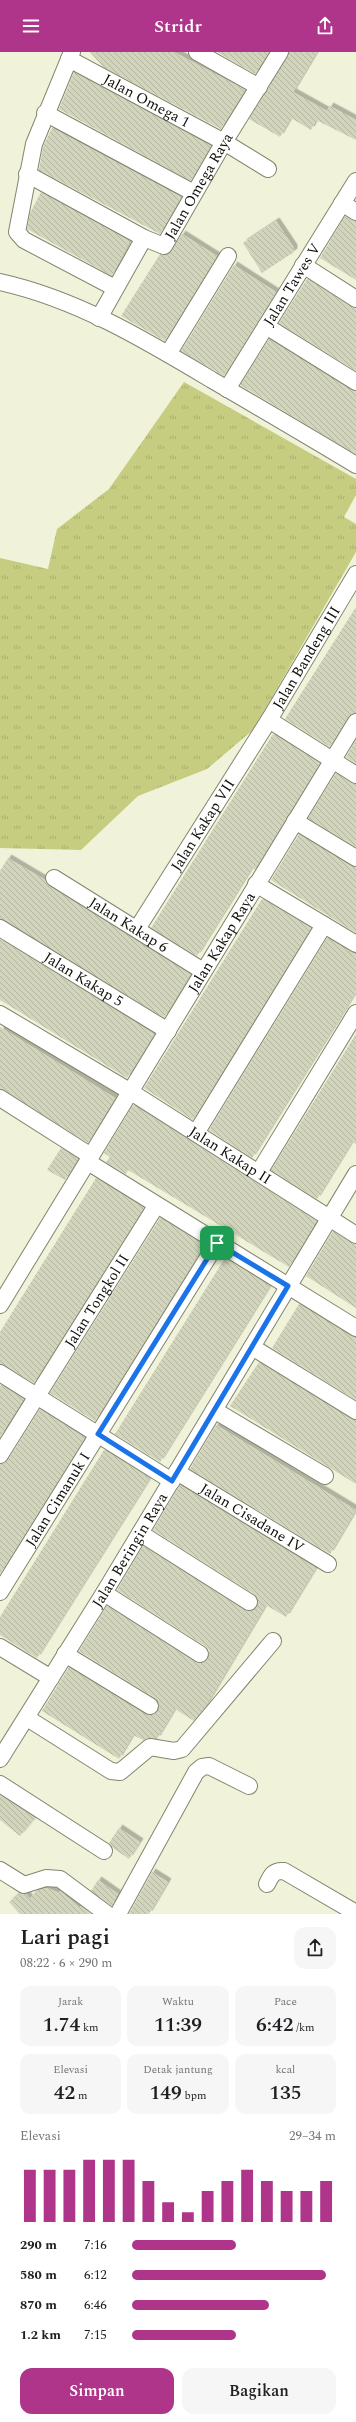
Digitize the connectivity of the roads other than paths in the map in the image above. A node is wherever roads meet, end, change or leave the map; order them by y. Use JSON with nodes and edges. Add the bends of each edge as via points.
{"nodes":[{"id":1,"x":280,"y":52,"type":"edge"},
{"id":2,"x":203,"y":54,"type":"edge"},
{"id":3,"x":70,"y":56,"type":"edge"},
{"id":4,"x":258,"y":87,"type":"junction"},
{"id":5,"x":45,"y":113,"type":"junction"},
{"id":6,"x":224,"y":142,"type":"junction"},
{"id":7,"x":268,"y":169,"type":"dead end"},
{"id":8,"x":27,"y":174,"type":"junction"},
{"id":9,"x":356,"y":181,"type":"edge"},
{"id":10,"x":194,"y":193,"type":"junction"},
{"id":11,"x":342,"y":203,"type":"junction"},
{"id":12,"x":356,"y":212,"type":"edge"},
{"id":13,"x":144,"y":238,"type":"junction"},
{"id":14,"x":228,"y":256,"type":"dead end"},
{"id":15,"x":303,"y":265,"type":"junction"},
{"id":16,"x":0,"y":284,"type":"edge"},
{"id":17,"x":115,"y":288,"type":"junction"},
{"id":18,"x":356,"y":299,"type":"edge"},
{"id":19,"x":100,"y":318,"type":"junction"},
{"id":20,"x":266,"y":326,"type":"junction"},
{"id":21,"x":168,"y":354,"type":"junction"},
{"id":22,"x":356,"y":382,"type":"edge"},
{"id":23,"x":227,"y":389,"type":"junction"},
{"id":24,"x":356,"y":465,"type":"edge"},
{"id":25,"x":356,"y":574,"type":"edge"},
{"id":26,"x":269,"y":720,"type":"junction"},
{"id":27,"x":356,"y":722,"type":"edge"},
{"id":28,"x":332,"y":760,"type":"junction"},
{"id":29,"x":356,"y":775,"type":"edge"},
{"id":30,"x":295,"y":821,"type":"junction"},
{"id":31,"x":356,"y":858,"type":"edge"},
{"id":32,"x":54,"y":878,"type":"dead end"},
{"id":33,"x":256,"y":884,"type":"junction"},
{"id":34,"x":324,"y":925,"type":"junction"},
{"id":35,"x":0,"y":928,"type":"edge"},
{"id":36,"x":137,"y":929,"type":"junction"},
{"id":37,"x":356,"y":944,"type":"edge"},
{"id":38,"x":203,"y":971,"type":"junction"},
{"id":39,"x":356,"y":1013,"type":"edge"},
{"id":40,"x":0,"y":1014,"type":"edge"},
{"id":41,"x":168,"y":1031,"type":"junction"},
{"id":42,"x":131,"y":1092,"type":"junction"},
{"id":43,"x":0,"y":1098,"type":"edge"},
{"id":44,"x":196,"y":1133,"type":"junction"},
{"id":45,"x":89,"y":1159,"type":"junction"},
{"id":46,"x":258,"y":1172,"type":"junction"},
{"id":47,"x":356,"y":1174,"type":"edge"},
{"id":48,"x":156,"y":1206,"type":"junction"},
{"id":49,"x":329,"y":1217,"type":"junction"},
{"id":50,"x":356,"y":1235,"type":"edge"},
{"id":51,"x":217,"y":1243,"type":"junction"},
{"id":52,"x":288,"y":1286,"type":"junction"},
{"id":53,"x":0,"y":1306,"type":"edge"},
{"id":54,"x":356,"y":1328,"type":"edge"},
{"id":55,"x":252,"y":1347,"type":"junction"},
{"id":56,"x":0,"y":1373,"type":"edge"},
{"id":57,"x":36,"y":1395,"type":"junction"},
{"id":58,"x":214,"y":1410,"type":"junction"},
{"id":59,"x":356,"y":1411,"type":"edge"},
{"id":60,"x":98,"y":1434,"type":"junction"},
{"id":61,"x":0,"y":1455,"type":"edge"},
{"id":62,"x":174,"y":1476,"type":"junction"},
{"id":63,"x":325,"y":1476,"type":"dead end"},
{"id":64,"x":140,"y":1533,"type":"junction"},
{"id":65,"x":328,"y":1564,"type":"dead end"},
{"id":66,"x":0,"y":1592,"type":"edge"},
{"id":67,"x":104,"y":1593,"type":"junction"},
{"id":68,"x":250,"y":1602,"type":"dead end"},
{"id":69,"x":273,"y":1641,"type":"dead end"},
{"id":70,"x":0,"y":1647,"type":"edge"},
{"id":71,"x":65,"y":1654,"type":"junction"},
{"id":72,"x":200,"y":1654,"type":"dead end"},
{"id":73,"x":51,"y":1678,"type":"junction"},
{"id":74,"x":150,"y":1706,"type":"dead end"},
{"id":75,"x":27,"y":1718,"type":"junction"},
{"id":76,"x":0,"y":1759,"type":"edge"},
{"id":77,"x":0,"y":1784,"type":"edge"},
{"id":78,"x":249,"y":1786,"type":"dead end"},
{"id":79,"x":104,"y":1851,"type":"dead end"},
{"id":80,"x":0,"y":1870,"type":"edge"},
{"id":81,"x":267,"y":1884,"type":"dead end"},
{"id":82,"x":356,"y":1913,"type":"edge"},
{"id":83,"x":107,"y":1914,"type":"edge"},
{"id":84,"x":118,"y":1914,"type":"edge"}],
"edges":[{"from":1,"to":4,"type":"street","name":"Jalan Omega Raya"},
{"from":2,"to":4,"type":"street"},
{"from":3,"to":5,"type":"street"},
{"from":3,"to":6,"type":"street","name":"Jalan Omega 1"},
{"from":4,"to":6,"type":"street","name":"Jalan Omega Raya"},
{"from":5,"to":8,"type":"street"},
{"from":5,"to":10,"type":"street"},
{"from":6,"to":7,"type":"street","name":"Jalan Omega 1"},
{"from":6,"to":10,"type":"street","name":"Jalan Omega Raya"},
{"from":8,"to":13,"type":"street"},
{"from":8,"to":17,"type":"street","via":[[17,232],[20,237]]},
{"from":9,"to":11,"type":"street","name":"Jalan Tawes V"},
{"from":10,"to":13,"type":"street","name":"Jalan Omega Raya","via":[[164,246]]},
{"from":11,"to":12,"type":"street"},
{"from":11,"to":15,"type":"street","name":"Jalan Tawes V"},
{"from":13,"to":17,"type":"street","name":"Jalan Omega Raya"},
{"from":14,"to":21,"type":"street"},
{"from":15,"to":18,"type":"street"},
{"from":15,"to":20,"type":"street","name":"Jalan Tawes V"},
{"from":16,"to":19,"type":"street","via":[[32,289]]},
{"from":17,"to":19,"type":"street","name":"Jalan Omega Raya"},
{"from":19,"to":21,"type":"street"},
{"from":20,"to":22,"type":"street"},
{"from":20,"to":23,"type":"street","name":"Jalan Tawes V"},
{"from":21,"to":23,"type":"street"},
{"from":23,"to":24,"type":"street"},
{"from":25,"to":26,"type":"street","name":"Jalan Bandeng III"},
{"from":26,"to":28,"type":"street"},
{"from":26,"to":36,"type":"street","name":"Jalan Kakap VII"},
{"from":27,"to":28,"type":"street","name":"Jalan Kakap Raya"},
{"from":28,"to":29,"type":"street"},
{"from":28,"to":30,"type":"street","name":"Jalan Kakap Raya"},
{"from":30,"to":31,"type":"street"},
{"from":30,"to":33,"type":"street","name":"Jalan Kakap Raya"},
{"from":32,"to":36,"type":"street","name":"Jalan Kakap 6"},
{"from":33,"to":34,"type":"street"},
{"from":33,"to":38,"type":"street","name":"Jalan Kakap Raya"},
{"from":34,"to":37,"type":"street"},
{"from":34,"to":44,"type":"street"},
{"from":35,"to":41,"type":"street","name":"Jalan Kakap 5"},
{"from":36,"to":38,"type":"street","name":"Jalan Kakap 6"},
{"from":38,"to":41,"type":"street","name":"Jalan Kakap Raya"},
{"from":39,"to":46,"type":"street"},
{"from":40,"to":42,"type":"street","name":"Jalan Kakap II"},
{"from":41,"to":42,"type":"street","name":"Jalan Kakap Raya"},
{"from":42,"to":44,"type":"street","name":"Jalan Kakap II"},
{"from":42,"to":45,"type":"street","name":"Jalan Kakap Raya"},
{"from":43,"to":45,"type":"street"},
{"from":44,"to":46,"type":"street","name":"Jalan Kakap II"},
{"from":45,"to":48,"type":"street"},
{"from":45,"to":53,"type":"street","name":"Jalan Kakap Raya"},
{"from":46,"to":49,"type":"street","name":"Jalan Kakap II"},
{"from":47,"to":49,"type":"street","name":"Jalan Beringin Raya"},
{"from":48,"to":51,"type":"street"},
{"from":48,"to":57,"type":"street","name":"Jalan Tongkol II"},
{"from":49,"to":50,"type":"street","name":"Jalan Kakap II"},
{"from":49,"to":52,"type":"street","name":"Jalan Beringin Raya"},
{"from":51,"to":52,"type":"street"},
{"from":51,"to":60,"type":"street","name":"Jalan Cimanuk I"},
{"from":52,"to":54,"type":"street"},
{"from":52,"to":55,"type":"street","name":"Jalan Beringin Raya"},
{"from":55,"to":58,"type":"street","name":"Jalan Beringin Raya"},
{"from":55,"to":59,"type":"street"},
{"from":56,"to":57,"type":"street","name":"Jalan Cisadane IV"},
{"from":57,"to":60,"type":"street","name":"Jalan Cisadane IV"},
{"from":57,"to":61,"type":"street","name":"Jalan Tongkol II"},
{"from":58,"to":62,"type":"street","name":"Jalan Beringin Raya"},
{"from":58,"to":63,"type":"street"},
{"from":60,"to":62,"type":"street","name":"Jalan Cisadane IV"},
{"from":60,"to":66,"type":"street","name":"Jalan Cimanuk I"},
{"from":62,"to":64,"type":"street","name":"Jalan Beringin Raya"},
{"from":62,"to":65,"type":"street","name":"Jalan Cisadane IV"},
{"from":64,"to":67,"type":"street","name":"Jalan Beringin Raya"},
{"from":64,"to":68,"type":"street"},
{"from":67,"to":71,"type":"street","name":"Jalan Beringin Raya"},
{"from":67,"to":72,"type":"street"},
{"from":69,"to":75,"type":"street","via":[[182,1749],[174,1751],[150,1747],[120,1772],[111,1771]]},
{"from":70,"to":73,"type":"street"},
{"from":71,"to":73,"type":"street","name":"Jalan Beringin Raya"},
{"from":71,"to":74,"type":"street"},
{"from":73,"to":75,"type":"street","name":"Jalan Beringin Raya"},
{"from":75,"to":76,"type":"street","name":"Jalan Beringin Raya"},
{"from":77,"to":79,"type":"street"},
{"from":78,"to":84,"type":"street","via":[[209,1766],[202,1767],[196,1772]]},
{"from":80,"to":83,"type":"street","via":[[24,1885],[46,1878],[60,1879]]},
{"from":81,"to":82,"type":"street","via":[[272,1873],[284,1871]]}]}
